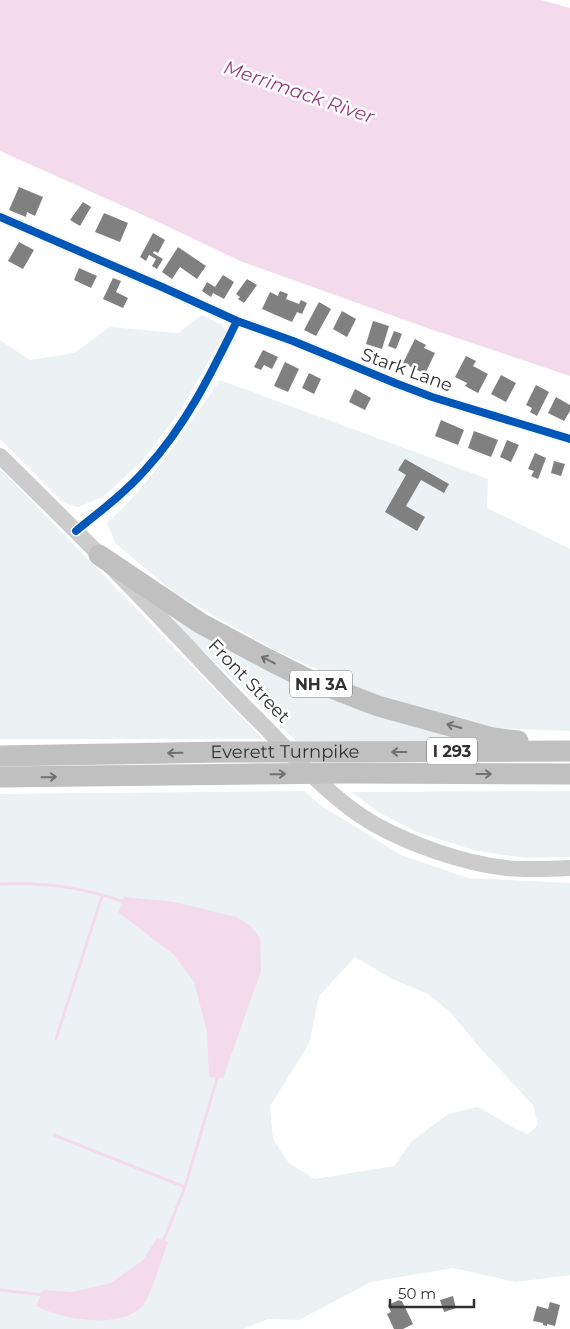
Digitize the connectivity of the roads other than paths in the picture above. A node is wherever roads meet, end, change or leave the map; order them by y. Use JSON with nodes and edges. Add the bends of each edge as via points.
{"nodes":[{"id":1,"x":0,"y":217,"type":"edge"},
{"id":2,"x":238,"y":321,"type":"junction"},
{"id":3,"x":570,"y":439,"type":"edge"},
{"id":4,"x":0,"y":456,"type":"edge"},
{"id":5,"x":76,"y":531,"type":"junction"},
{"id":6,"x":99,"y":555,"type":"junction"},
{"id":7,"x":570,"y":749,"type":"edge"},
{"id":8,"x":0,"y":756,"type":"edge"},
{"id":9,"x":570,"y":774,"type":"edge"},
{"id":10,"x":0,"y":778,"type":"edge"},
{"id":11,"x":570,"y":868,"type":"edge"}],
"edges":[{"from":1,"to":2,"type":"street","name":"Stark Lane"},
{"from":2,"to":3,"type":"street","name":"Stark Lane","via":[[432,397]]},
{"from":2,"to":5,"type":"street","via":[[199,396],[162,451],[144,472]]},
{"from":4,"to":5,"type":"main road","name":"Front Street","number":"NH 3A"},
{"from":5,"to":6,"type":"main road","name":"Front Street","number":"NH 3A"},
{"from":7,"to":6,"type":"highway","number":"NH 3A","one_way":true,"via":[[493,738],[378,706],[314,681],[200,623]]},
{"from":6,"to":11,"type":"main road","name":"Front Street","number":"NH 3A","via":[[330,792],[361,816],[421,847],[486,865],[523,869]]},
{"from":7,"to":8,"type":"highway","name":"Everett Turnpike","number":"I 293","one_way":true},
{"from":10,"to":9,"type":"highway","name":"Everett Turnpike","number":"I 293","one_way":true,"via":[[348,773]]}]}
